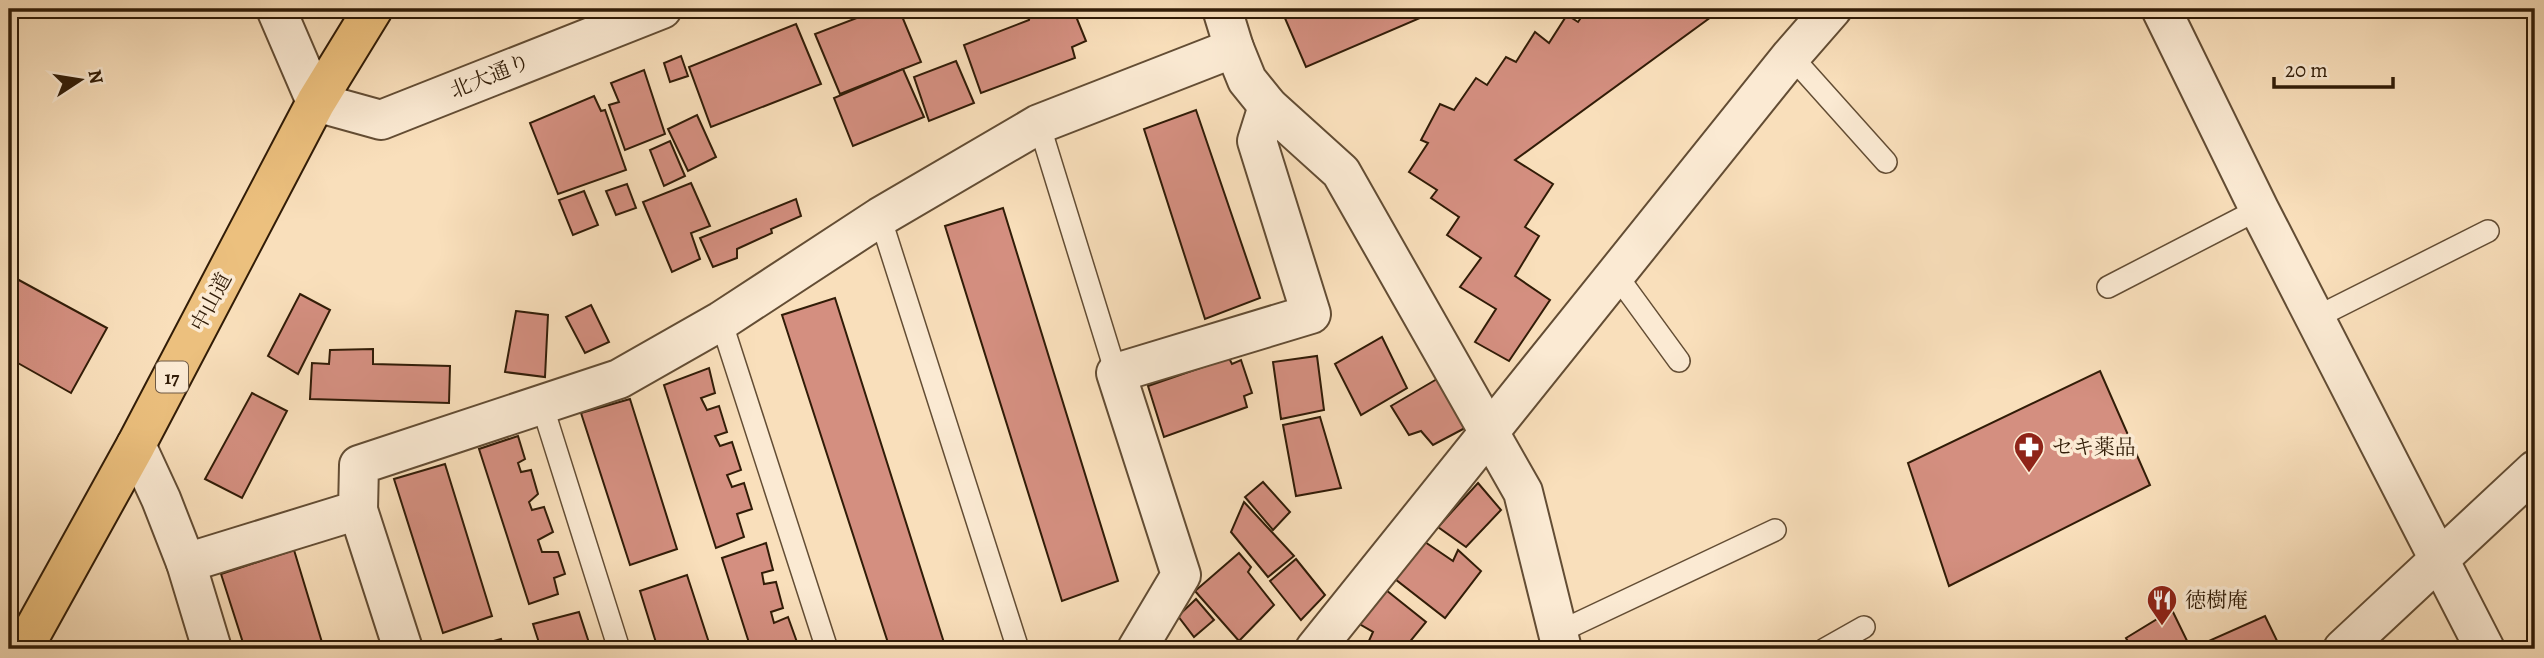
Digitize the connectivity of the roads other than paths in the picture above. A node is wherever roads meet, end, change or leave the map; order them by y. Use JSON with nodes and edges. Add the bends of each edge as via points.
{"nodes":[{"id":1,"x":276,"y":9,"type":"edge"},
{"id":2,"x":349,"y":9,"type":"edge"},
{"id":3,"x":373,"y":9,"type":"edge"},
{"id":4,"x":662,"y":9,"type":"edge"},
{"id":5,"x":1222,"y":9,"type":"edge"},
{"id":6,"x":1832,"y":9,"type":"edge"},
{"id":7,"x":2161,"y":9,"type":"edge"},
{"id":8,"x":1234,"y":48,"type":"junction"},
{"id":9,"x":1791,"y":56,"type":"junction"},
{"id":10,"x":316,"y":102,"type":"junction"},
{"id":11,"x":1268,"y":106,"type":"junction"},
{"id":12,"x":1039,"y":124,"type":"junction"},
{"id":13,"x":1886,"y":162,"type":"dead end"},
{"id":14,"x":2259,"y":209,"type":"junction"},
{"id":15,"x":880,"y":217,"type":"junction"},
{"id":16,"x":2488,"y":231,"type":"dead end"},
{"id":17,"x":1617,"y":275,"type":"junction"},
{"id":18,"x":2108,"y":287,"type":"dead end"},
{"id":19,"x":2315,"y":318,"type":"junction"},
{"id":20,"x":721,"y":321,"type":"junction"},
{"id":21,"x":1679,"y":361,"type":"dead end"},
{"id":22,"x":1116,"y":373,"type":"junction"},
{"id":23,"x":542,"y":405,"type":"junction"},
{"id":24,"x":1489,"y":432,"type":"junction"},
{"id":25,"x":136,"y":446,"type":"junction"},
{"id":26,"x":2535,"y":470,"type":"edge"},
{"id":27,"x":358,"y":510,"type":"junction"},
{"id":28,"x":1775,"y":530,"type":"dead end"},
{"id":29,"x":2439,"y":557,"type":"junction"},
{"id":30,"x":186,"y":563,"type":"junction"},
{"id":31,"x":1864,"y":627,"type":"dead end"},
{"id":32,"x":1561,"y":641,"type":"edge"},
{"id":33,"x":23,"y":649,"type":"edge"},
{"id":34,"x":212,"y":649,"type":"edge"},
{"id":35,"x":403,"y":649,"type":"edge"},
{"id":36,"x":619,"y":649,"type":"edge"},
{"id":37,"x":827,"y":649,"type":"edge"},
{"id":38,"x":1018,"y":649,"type":"edge"},
{"id":39,"x":1137,"y":649,"type":"edge"},
{"id":40,"x":1315,"y":649,"type":"edge"},
{"id":41,"x":1825,"y":649,"type":"edge"},
{"id":42,"x":2343,"y":649,"type":"edge"},
{"id":43,"x":2485,"y":649,"type":"edge"}],
"edges":[{"from":1,"to":10,"type":"street"},
{"from":2,"to":10,"type":"highway","name":"中山道","number":"17"},
{"from":3,"to":10,"type":"highway","name":"中山道","number":"17"},
{"from":4,"to":10,"type":"street","name":"北大通り","via":[[381,120]]},
{"from":5,"to":8,"type":"street"},
{"from":6,"to":9,"type":"street"},
{"from":7,"to":14,"type":"street"},
{"from":8,"to":11,"type":"street","via":[[1247,80]]},
{"from":8,"to":12,"type":"street"},
{"from":9,"to":13,"type":"lane"},
{"from":9,"to":17,"type":"street"},
{"from":10,"to":25,"type":"highway","name":"中山道","number":"17"},
{"from":11,"to":22,"type":"street","via":[[1257,141],[1311,314]]},
{"from":11,"to":24,"type":"street","via":[[1340,172]]},
{"from":12,"to":15,"type":"street"},
{"from":12,"to":22,"type":"lane"},
{"from":14,"to":18,"type":"lane"},
{"from":14,"to":19,"type":"street"},
{"from":15,"to":20,"type":"street"},
{"from":15,"to":38,"type":"lane"},
{"from":16,"to":19,"type":"lane"},
{"from":17,"to":21,"type":"lane"},
{"from":17,"to":24,"type":"street"},
{"from":19,"to":29,"type":"street"},
{"from":20,"to":23,"type":"street","via":[[619,379]]},
{"from":20,"to":37,"type":"lane"},
{"from":22,"to":39,"type":"street","via":[[1181,575]]},
{"from":23,"to":27,"type":"street","via":[[359,466]]},
{"from":23,"to":36,"type":"lane"},
{"from":24,"to":32,"type":"street","via":[[1524,492]]},
{"from":24,"to":40,"type":"street"},
{"from":25,"to":30,"type":"street"},
{"from":25,"to":33,"type":"highway","name":"中山道","number":"17"},
{"from":26,"to":29,"type":"street"},
{"from":27,"to":30,"type":"street"},
{"from":27,"to":35,"type":"street"},
{"from":28,"to":32,"type":"lane"},
{"from":29,"to":42,"type":"street"},
{"from":29,"to":43,"type":"street"},
{"from":30,"to":34,"type":"street"},
{"from":31,"to":41,"type":"lane"}]}
